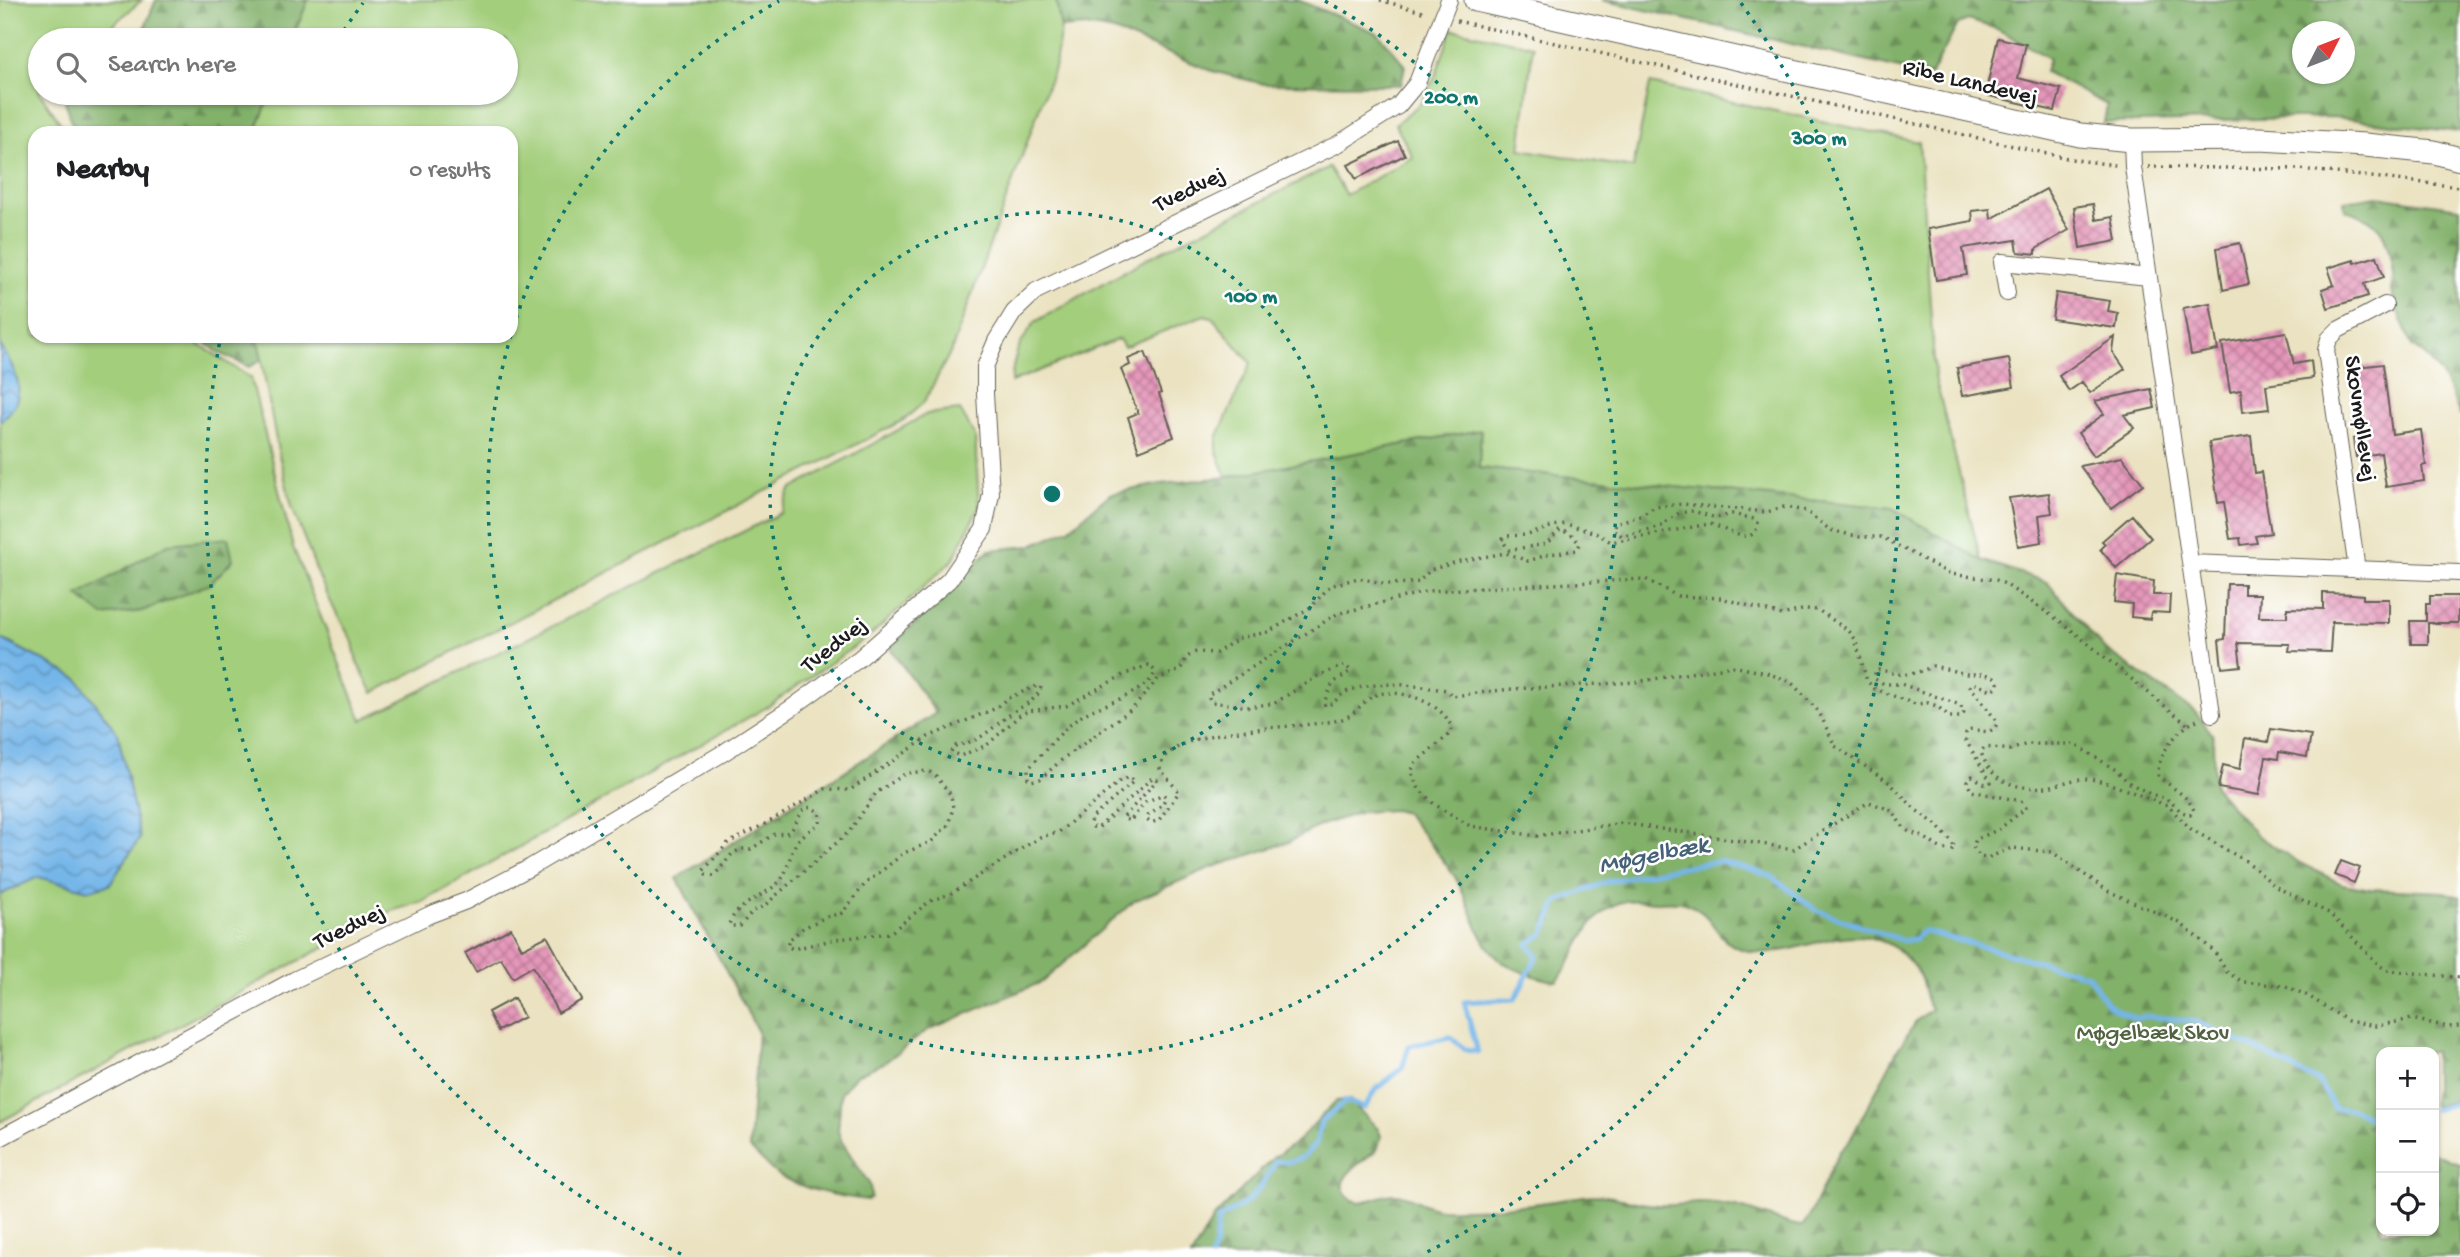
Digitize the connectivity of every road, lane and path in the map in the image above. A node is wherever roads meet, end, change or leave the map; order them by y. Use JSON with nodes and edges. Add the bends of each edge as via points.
{"nodes":[{"id":1,"x":1449,"y":0,"type":"edge"},
{"id":2,"x":1476,"y":0,"type":"edge"},
{"id":3,"x":2132,"y":141,"type":"junction"},
{"id":4,"x":2460,"y":159,"type":"edge"},
{"id":5,"x":2149,"y":277,"type":"junction"},
{"id":6,"x":2007,"y":293,"type":"dead end"},
{"id":7,"x":2385,"y":305,"type":"dead end"},
{"id":8,"x":2190,"y":563,"type":"junction"},
{"id":9,"x":2357,"y":570,"type":"junction"},
{"id":10,"x":2460,"y":573,"type":"edge"},
{"id":11,"x":2212,"y":714,"type":"dead end"},
{"id":12,"x":2460,"y":978,"type":"edge"},
{"id":13,"x":2460,"y":1026,"type":"edge"},
{"id":14,"x":0,"y":1138,"type":"edge"}],
"edges":[{"from":1,"to":14,"type":"street","name":"Tvedvej","via":[[1417,83],[1398,106],[1338,144],[1036,291],[1014,312],[985,367],[991,494],[984,529],[949,580],[860,658],[723,753],[531,867],[294,980]]},
{"from":2,"to":3,"type":"main road","name":"Ribe Landevej","via":[[2080,135]]},
{"from":3,"to":4,"type":"main road","name":"Ribe Landevej","via":[[2328,142],[2434,152]]},
{"from":3,"to":5,"type":"street"},
{"from":5,"to":6,"type":"street","via":[[2001,262]]},
{"from":5,"to":8,"type":"street"},
{"from":7,"to":9,"type":"street","name":"Skovmøllevej","via":[[2338,330],[2326,350]]},
{"from":8,"to":9,"type":"street"},
{"from":8,"to":11,"type":"street"},
{"from":9,"to":10,"type":"street"},
{"from":12,"to":13,"type":"path","via":[[2379,966],[2329,913],[2276,887],[2249,863],[2190,829],[2168,806],[2089,779],[2046,787],[2007,784],[1983,759],[1980,752],[1985,747],[2010,750],[2027,744],[2074,744],[2128,782],[2190,815],[2194,807],[2188,799],[2157,772],[2162,755],[2188,724],[2064,624],[2005,584],[1950,574],[1888,539],[1830,530],[1806,511],[1784,507],[1768,512],[1655,507],[1615,523],[1613,529],[1622,536],[1661,526],[1679,513],[1693,511],[1716,518],[1732,514],[1754,519],[1757,529],[1743,537],[1709,524],[1611,542],[1566,524],[1502,540],[1509,550],[1518,550],[1546,544],[1560,530],[1577,539],[1577,550],[1528,561],[1506,553],[1460,562],[1430,570],[1419,582],[1387,584],[1357,578],[1330,586],[1311,607],[1268,632],[1239,638],[1216,653],[1196,652],[1186,657],[1180,670],[1158,679],[1133,708],[1040,779],[1031,781],[1028,769],[1073,723],[1122,699],[1155,671],[1149,665],[1066,706],[1028,711],[987,745],[960,756],[951,752],[954,746],[992,732],[1034,699],[1041,687],[1008,698],[994,709],[928,737],[850,790],[825,789],[728,843],[703,871],[714,876],[732,853],[751,849],[776,833],[785,834],[794,828],[804,809],[820,813],[820,823],[796,842],[783,878],[752,899],[729,924],[740,926],[849,832],[876,793],[906,773],[928,771],[951,795],[948,825],[931,842],[904,853],[865,884],[842,913],[803,928],[787,946],[793,949],[890,933],[930,901],[950,894],[1040,837],[1059,832],[1128,778],[1134,781],[1090,823],[1098,828],[1153,777],[1157,780],[1152,788],[1123,818],[1130,821],[1146,802],[1164,794],[1162,805],[1147,820],[1159,820],[1180,792],[1160,769],[1167,752],[1201,736],[1343,719],[1372,695],[1389,692],[1431,703],[1450,720],[1450,734],[1415,763],[1411,772],[1434,804],[1470,826],[1537,836],[1622,823],[1794,849],[1869,802],[1892,811],[1908,831],[1935,847],[1955,849],[1890,783],[1835,746],[1819,712],[1791,682],[1732,666],[1636,682],[1452,696],[1447,690],[1387,682],[1346,692],[1325,706],[1333,683],[1351,671],[1345,665],[1318,676],[1275,704],[1236,706],[1210,702],[1208,695],[1337,614],[1428,591],[1645,579],[1677,596],[1721,598],[1782,615],[1818,610],[1855,639],[1867,681],[1875,689],[1915,704],[1937,706],[1950,717],[1964,713],[1960,705],[1901,684],[1884,684],[1875,679],[1875,670],[1900,675],[1933,666],[1994,677],[1998,683],[1992,690],[1970,685],[1997,724],[1988,732],[1975,728],[1966,733],[1966,741],[1992,782],[1985,784],[1972,776],[1967,781],[1971,791],[2021,801],[2026,808],[1976,839],[1973,848],[1980,857],[2012,848],[2052,852],[2108,891],[2180,923],[2214,950],[2227,972],[2243,982],[2286,986],[2348,1021],[2376,1026],[2412,1019]]}]}
